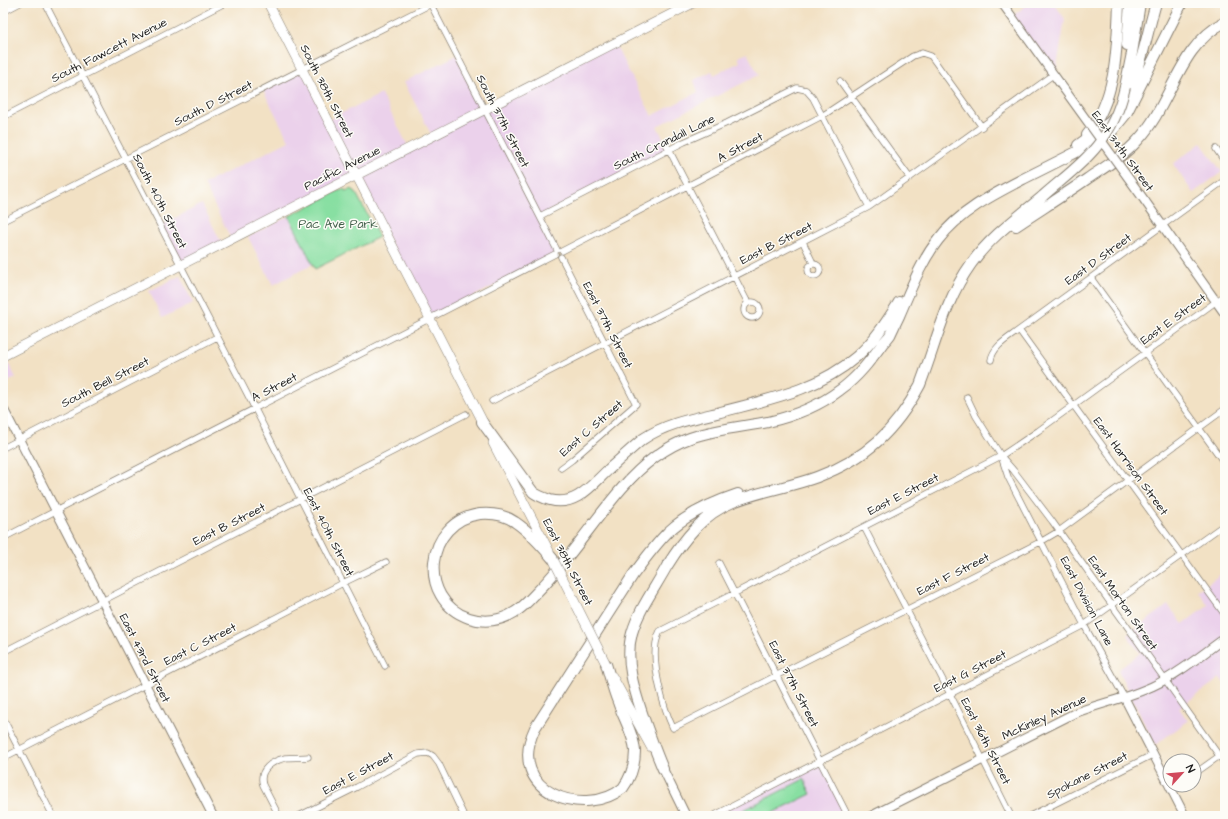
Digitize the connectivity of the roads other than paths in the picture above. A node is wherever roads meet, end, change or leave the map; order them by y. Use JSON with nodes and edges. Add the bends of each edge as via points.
{"nodes":[{"id":1,"x":20,"y":3,"type":"edge"},
{"id":2,"x":45,"y":3,"type":"edge"},
{"id":3,"x":225,"y":3,"type":"edge"},
{"id":4,"x":268,"y":3,"type":"edge"},
{"id":5,"x":431,"y":3,"type":"edge"},
{"id":6,"x":693,"y":3,"type":"edge"},
{"id":7,"x":1002,"y":3,"type":"edge"},
{"id":8,"x":1119,"y":3,"type":"edge"},
{"id":9,"x":1130,"y":3,"type":"edge"},
{"id":10,"x":1140,"y":3,"type":"edge"},
{"id":11,"x":1156,"y":3,"type":"edge"},
{"id":12,"x":1182,"y":3,"type":"edge"},
{"id":13,"x":3,"y":12,"type":"edge"},
{"id":14,"x":1225,"y":22,"type":"edge"},
{"id":15,"x":1130,"y":53,"type":"junction"},
{"id":16,"x":302,"y":70,"type":"junction"},
{"id":17,"x":1053,"y":75,"type":"junction"},
{"id":18,"x":83,"y":76,"type":"junction"},
{"id":19,"x":840,"y":81,"type":"dead end"},
{"id":20,"x":852,"y":96,"type":"junction"},
{"id":21,"x":484,"y":109,"type":"junction"},
{"id":22,"x":822,"y":116,"type":"junction"},
{"id":23,"x":3,"y":117,"type":"edge"},
{"id":24,"x":982,"y":127,"type":"junction"},
{"id":25,"x":665,"y":142,"type":"dead end"},
{"id":26,"x":1216,"y":149,"type":"dead end"},
{"id":27,"x":669,"y":150,"type":"junction"},
{"id":28,"x":1071,"y":150,"type":"junction"},
{"id":29,"x":126,"y":159,"type":"junction"},
{"id":30,"x":1225,"y":162,"type":"edge"},
{"id":31,"x":356,"y":174,"type":"junction"},
{"id":32,"x":1027,"y":177,"type":"junction"},
{"id":33,"x":910,"y":178,"type":"junction"},
{"id":34,"x":1225,"y":180,"type":"edge"},
{"id":35,"x":688,"y":186,"type":"junction"},
{"id":36,"x":869,"y":207,"type":"junction"},
{"id":37,"x":540,"y":216,"type":"junction"},
{"id":38,"x":3,"y":222,"type":"edge"},
{"id":39,"x":1161,"y":226,"type":"junction"},
{"id":40,"x":803,"y":242,"type":"junction"},
{"id":41,"x":986,"y":246,"type":"junction"},
{"id":42,"x":559,"y":253,"type":"junction"},
{"id":43,"x":813,"y":263,"type":"dead end"},
{"id":44,"x":180,"y":265,"type":"junction"},
{"id":45,"x":921,"y":268,"type":"junction"},
{"id":46,"x":735,"y":277,"type":"junction"},
{"id":47,"x":1091,"y":278,"type":"junction"},
{"id":48,"x":1225,"y":295,"type":"edge"},
{"id":49,"x":1216,"y":302,"type":"junction"},
{"id":50,"x":748,"y":303,"type":"dead end"},
{"id":51,"x":1225,"y":314,"type":"edge"},
{"id":52,"x":429,"y":319,"type":"junction"},
{"id":53,"x":1020,"y":330,"type":"junction"},
{"id":54,"x":217,"y":337,"type":"junction"},
{"id":55,"x":605,"y":343,"type":"junction"},
{"id":56,"x":1145,"y":353,"type":"junction"},
{"id":57,"x":3,"y":356,"type":"edge"},
{"id":58,"x":991,"y":360,"type":"dead end"},
{"id":59,"x":967,"y":397,"type":"dead end"},
{"id":60,"x":492,"y":401,"type":"dead end"},
{"id":61,"x":636,"y":404,"type":"joint"},
{"id":62,"x":1073,"y":404,"type":"junction"},
{"id":63,"x":3,"y":408,"type":"edge"},
{"id":64,"x":255,"y":409,"type":"junction"},
{"id":65,"x":1225,"y":409,"type":"edge"},
{"id":66,"x":466,"y":414,"type":"dead end"},
{"id":67,"x":482,"y":422,"type":"junction"},
{"id":68,"x":1199,"y":428,"type":"junction"},
{"id":69,"x":19,"y":439,"type":"junction"},
{"id":70,"x":3,"y":448,"type":"edge"},
{"id":71,"x":1001,"y":456,"type":"junction"},
{"id":72,"x":1225,"y":464,"type":"edge"},
{"id":73,"x":561,"y":468,"type":"dead end"},
{"id":74,"x":816,"y":477,"type":"junction"},
{"id":75,"x":1128,"y":480,"type":"junction"},
{"id":76,"x":300,"y":500,"type":"junction"},
{"id":77,"x":56,"y":511,"type":"junction"},
{"id":78,"x":1225,"y":524,"type":"edge"},
{"id":79,"x":864,"y":527,"type":"junction"},
{"id":80,"x":1058,"y":531,"type":"junction"},
{"id":81,"x":3,"y":538,"type":"edge"},
{"id":82,"x":1042,"y":540,"type":"junction"},
{"id":83,"x":1182,"y":555,"type":"junction"},
{"id":84,"x":553,"y":559,"type":"junction"},
{"id":85,"x":386,"y":562,"type":"dead end"},
{"id":86,"x":719,"y":563,"type":"dead end"},
{"id":87,"x":343,"y":583,"type":"junction"},
{"id":88,"x":735,"y":593,"type":"junction"},
{"id":89,"x":103,"y":601,"type":"junction"},
{"id":90,"x":1112,"y":606,"type":"junction"},
{"id":91,"x":907,"y":610,"type":"junction"},
{"id":92,"x":1225,"y":615,"type":"edge"},
{"id":93,"x":1084,"y":625,"type":"junction"},
{"id":94,"x":1225,"y":638,"type":"edge"},
{"id":95,"x":3,"y":652,"type":"edge"},
{"id":96,"x":606,"y":664,"type":"junction"},
{"id":97,"x":385,"y":666,"type":"dead end"},
{"id":98,"x":777,"y":676,"type":"junction"},
{"id":99,"x":1164,"y":680,"type":"junction"},
{"id":100,"x":146,"y":685,"type":"junction"},
{"id":101,"x":950,"y":694,"type":"junction"},
{"id":102,"x":1124,"y":697,"type":"junction"},
{"id":103,"x":3,"y":718,"type":"edge"},
{"id":104,"x":673,"y":728,"type":"joint"},
{"id":105,"x":19,"y":750,"type":"junction"},
{"id":106,"x":1225,"y":752,"type":"edge"},
{"id":107,"x":1154,"y":754,"type":"junction"},
{"id":108,"x":1219,"y":756,"type":"junction"},
{"id":109,"x":308,"y":757,"type":"dead end"},
{"id":110,"x":3,"y":758,"type":"edge"},
{"id":111,"x":984,"y":759,"type":"junction"},
{"id":112,"x":820,"y":761,"type":"junction"},
{"id":113,"x":1225,"y":764,"type":"edge"},
{"id":114,"x":1162,"y":767,"type":"edge"},
{"id":115,"x":1202,"y":768,"type":"edge"},
{"id":116,"x":663,"y":770,"type":"junction"},
{"id":117,"x":1177,"y":793,"type":"edge"},
{"id":118,"x":53,"y":816,"type":"edge"},
{"id":119,"x":213,"y":816,"type":"edge"},
{"id":120,"x":279,"y":816,"type":"edge"},
{"id":121,"x":299,"y":816,"type":"edge"},
{"id":122,"x":464,"y":816,"type":"edge"},
{"id":123,"x":686,"y":816,"type":"edge"},
{"id":124,"x":713,"y":816,"type":"edge"},
{"id":125,"x":848,"y":816,"type":"edge"},
{"id":126,"x":871,"y":816,"type":"edge"},
{"id":127,"x":1011,"y":816,"type":"edge"},
{"id":128,"x":1030,"y":816,"type":"edge"},
{"id":129,"x":1183,"y":816,"type":"edge"}],
"edges":[{"from":1,"to":13,"type":"street"},
{"from":2,"to":18,"type":"street","name":"South 40th Street"},
{"from":3,"to":18,"type":"street","name":"South Fawcett Avenue"},
{"from":4,"to":16,"type":"main road","name":"South 38th Street"},
{"from":5,"to":16,"type":"street","name":"South D Street"},
{"from":5,"to":21,"type":"street","name":"South 37th Street"},
{"from":6,"to":21,"type":"main road","name":"Pacific Avenue"},
{"from":7,"to":17,"type":"street","name":"East 34th Street"},
{"from":8,"to":28,"type":"highway","via":[[1114,68],[1106,101],[1091,130]]},
{"from":9,"to":15,"type":"highway"},
{"from":10,"to":15,"type":"highway"},
{"from":11,"to":28,"type":"highway","via":[[1132,84],[1119,110],[1110,122]]},
{"from":12,"to":32,"type":"highway","via":[[1130,107],[1118,124],[1094,143]]},
{"from":14,"to":41,"type":"highway","via":[[1195,46],[1147,130],[1125,153]]},
{"from":15,"to":41,"type":"highway","bridge":true,"via":[[1122,101],[1110,128],[1097,146]]},
{"from":16,"to":29,"type":"street","name":"South D Street"},
{"from":16,"to":31,"type":"main road","name":"South 38th Street"},
{"from":17,"to":24,"type":"street","name":"East B Street"},
{"from":17,"to":39,"type":"street","name":"East 34th Street","bridge":true},
{"from":18,"to":23,"type":"street","name":"South Fawcett Avenue"},
{"from":18,"to":29,"type":"street","name":"South 40th Street"},
{"from":19,"to":20,"type":"street"},
{"from":20,"to":22,"type":"street","name":"A Street"},
{"from":20,"to":24,"type":"street","name":"A Street","via":[[910,58],[922,53],[931,56]]},
{"from":20,"to":33,"type":"street"},
{"from":21,"to":31,"type":"main road","name":"Pacific Avenue"},
{"from":21,"to":37,"type":"street","name":"South 37th Street"},
{"from":22,"to":27,"type":"street","name":"South Crandall Lane","via":[[811,95],[806,90],[797,88]]},
{"from":22,"to":35,"type":"street","name":"A Street"},
{"from":22,"to":36,"type":"street"},
{"from":24,"to":33,"type":"street","name":"East B Street"},
{"from":25,"to":27,"type":"street"},
{"from":26,"to":30,"type":"street"},
{"from":27,"to":35,"type":"street"},
{"from":27,"to":37,"type":"street","name":"South Crandall Lane"},
{"from":28,"to":32,"type":"highway"},
{"from":29,"to":38,"type":"street","name":"South D Street"},
{"from":29,"to":44,"type":"street","name":"South 40th Street"},
{"from":31,"to":44,"type":"main road","name":"Pacific Avenue"},
{"from":31,"to":52,"type":"main road","name":"South 38th Street"},
{"from":32,"to":45,"type":"highway","via":[[982,202],[954,222],[938,239]]},
{"from":33,"to":36,"type":"street","name":"East B Street"},
{"from":34,"to":39,"type":"street","name":"East D Street"},
{"from":35,"to":42,"type":"street","name":"A Street"},
{"from":35,"to":46,"type":"street"},
{"from":36,"to":40,"type":"street","name":"East B Street"},
{"from":37,"to":42,"type":"street","name":"South 37th Street"},
{"from":39,"to":47,"type":"street","name":"East D Street"},
{"from":39,"to":49,"type":"street","name":"East 34th Street"},
{"from":40,"to":43,"type":"street"},
{"from":40,"to":46,"type":"street","name":"East B Street"},
{"from":41,"to":74,"type":"highway","via":[[957,286],[948,304],[920,385],[899,419],[863,454]]},
{"from":42,"to":52,"type":"street","name":"A Street"},
{"from":42,"to":55,"type":"street","name":"East 37th Street"},
{"from":44,"to":54,"type":"street","name":"South 40th Street"},
{"from":44,"to":57,"type":"main road","name":"Pacific Avenue"},
{"from":45,"to":67,"type":"highway","via":[[887,322],[858,356],[840,370],[801,389],[681,422],[652,433],[589,489],[571,500],[551,500],[533,492]]},
{"from":45,"to":84,"type":"highway","via":[[890,335],[866,367],[850,382],[808,410],[769,422],[701,435],[658,454],[619,490],[546,583],[512,614],[486,621],[464,616],[443,599],[433,575],[434,554],[444,536],[461,520],[478,515],[493,514],[516,522]]},
{"from":46,"to":50,"type":"street"},
{"from":46,"to":55,"type":"street","name":"East B Street"},
{"from":47,"to":53,"type":"street","name":"East D Street"},
{"from":47,"to":56,"type":"street"},
{"from":48,"to":49,"type":"street","name":"East E Street"},
{"from":49,"to":51,"type":"street","name":"East 34th Street"},
{"from":49,"to":56,"type":"street","name":"East E Street"},
{"from":52,"to":64,"type":"street","name":"A Street"},
{"from":52,"to":67,"type":"main road","name":"East 38th Street"},
{"from":53,"to":58,"type":"street","name":"East D Street","via":[[996,349]]},
{"from":53,"to":62,"type":"street","name":"East Harrison Street"},
{"from":54,"to":64,"type":"street","name":"South 40th Street"},
{"from":54,"to":69,"type":"street","name":"South Bell Street"},
{"from":55,"to":60,"type":"street","name":"East B Street"},
{"from":55,"to":61,"type":"street","name":"East 37th Street"},
{"from":56,"to":62,"type":"street","name":"East E Street"},
{"from":56,"to":68,"type":"street"},
{"from":59,"to":71,"type":"street","name":"East Division Lane"},
{"from":61,"to":73,"type":"street","name":"East C Street"},
{"from":62,"to":71,"type":"street","name":"East E Street"},
{"from":62,"to":75,"type":"street","name":"East Harrison Street"},
{"from":63,"to":69,"type":"street","name":"East 43rd Street"},
{"from":64,"to":76,"type":"street","name":"East 40th Street"},
{"from":64,"to":77,"type":"street","name":"A Street"},
{"from":65,"to":68,"type":"street","name":"East F Street"},
{"from":66,"to":76,"type":"street","name":"East B Street"},
{"from":67,"to":84,"type":"main road","name":"East 38th Street"},
{"from":68,"to":72,"type":"street"},
{"from":68,"to":75,"type":"street","name":"East F Street"},
{"from":69,"to":70,"type":"street","name":"South Bell Street"},
{"from":69,"to":77,"type":"street","name":"East 43rd Street"},
{"from":71,"to":79,"type":"street","name":"East E Street"},
{"from":71,"to":80,"type":"street","name":"East Morton Street","via":[[1022,480]]},
{"from":71,"to":82,"type":"street","name":"East Division Lane","via":[[1008,477]]},
{"from":74,"to":96,"type":"highway","via":[[725,498],[683,521],[650,552],[530,738],[528,760],[532,776],[544,794],[567,807],[585,809],[608,801],[620,791],[633,770],[634,747]]},
{"from":74,"to":116,"type":"highway","via":[[733,502],[705,519],[683,542],[642,608],[630,645],[631,673],[644,720]]},
{"from":75,"to":80,"type":"street","name":"East F Street"},
{"from":75,"to":83,"type":"street","name":"East Harrison Street"},
{"from":76,"to":87,"type":"street","name":"East 40th Street"},
{"from":76,"to":89,"type":"street","name":"East B Street"},
{"from":77,"to":81,"type":"street","name":"A Street"},
{"from":77,"to":89,"type":"street","name":"East 43rd Street"},
{"from":78,"to":83,"type":"street","name":"East G Street"},
{"from":79,"to":88,"type":"street","name":"East E Street"},
{"from":79,"to":91,"type":"street","name":"East 36th Street"},
{"from":80,"to":82,"type":"street","name":"East F Street"},
{"from":80,"to":90,"type":"street","name":"East Morton Street"},
{"from":82,"to":91,"type":"street","name":"East F Street"},
{"from":82,"to":93,"type":"street","name":"East Division Lane"},
{"from":83,"to":90,"type":"street","name":"East G Street"},
{"from":83,"to":92,"type":"street","name":"East Harrison Street"},
{"from":84,"to":96,"type":"main road","name":"East 38th Street","bridge":true},
{"from":85,"to":87,"type":"street","name":"East C Street"},
{"from":86,"to":88,"type":"street","name":"East 37th Street"},
{"from":87,"to":97,"type":"street","name":"East 40th Street"},
{"from":87,"to":100,"type":"street","name":"East C Street"},
{"from":88,"to":98,"type":"street","name":"East 37th Street"},
{"from":88,"to":104,"type":"street","name":"East E Street","via":[[660,631],[655,650],[656,669]]},
{"from":89,"to":95,"type":"street","name":"East B Street"},
{"from":89,"to":100,"type":"street","name":"East 43rd Street"},
{"from":90,"to":93,"type":"street","name":"East G Street"},
{"from":90,"to":99,"type":"street","name":"East Morton Street"},
{"from":91,"to":98,"type":"street","name":"East F Street"},
{"from":91,"to":101,"type":"street","name":"East 36th Street"},
{"from":93,"to":101,"type":"street","name":"East G Street"},
{"from":93,"to":102,"type":"street","name":"East Division Lane"},
{"from":94,"to":99,"type":"street","name":"McKinley Avenue"},
{"from":96,"to":116,"type":"main road","name":"East 38th Street"},
{"from":98,"to":104,"type":"street","name":"East F Street"},
{"from":98,"to":112,"type":"street","name":"East 37th Street"},
{"from":99,"to":102,"type":"street","name":"McKinley Avenue"},
{"from":99,"to":108,"type":"street","name":"East Morton Street"},
{"from":100,"to":105,"type":"street","name":"East C Street"},
{"from":100,"to":119,"type":"street","name":"East 43rd Street"},
{"from":101,"to":111,"type":"street","name":"East 36th Street"},
{"from":101,"to":112,"type":"street","name":"East G Street"},
{"from":102,"to":107,"type":"street","name":"East Division Lane"},
{"from":102,"to":111,"type":"street","name":"McKinley Avenue","via":[[1075,713]]},
{"from":103,"to":105,"type":"street"},
{"from":105,"to":110,"type":"street","name":"East C Street"},
{"from":105,"to":118,"type":"street"},
{"from":106,"to":108,"type":"street"},
{"from":107,"to":114,"type":"street","name":"East Division Lane"},
{"from":107,"to":128,"type":"street","name":"Spokane Street"},
{"from":108,"to":113,"type":"street","name":"East Morton Street"},
{"from":108,"to":115,"type":"street"},
{"from":109,"to":120,"type":"street","via":[[282,759],[269,765],[262,773],[262,785]]},
{"from":111,"to":126,"type":"street","name":"McKinley Avenue"},
{"from":111,"to":127,"type":"street","name":"East 36th Street"},
{"from":112,"to":124,"type":"street","name":"East G Street"},
{"from":112,"to":125,"type":"street","name":"East 37th Street"},
{"from":116,"to":123,"type":"street","name":"East 38th Street"},
{"from":117,"to":129,"type":"street","name":"East Division Lane"},
{"from":121,"to":122,"type":"street","name":"East E Street","via":[[418,754],[428,753],[439,764]]}]}
